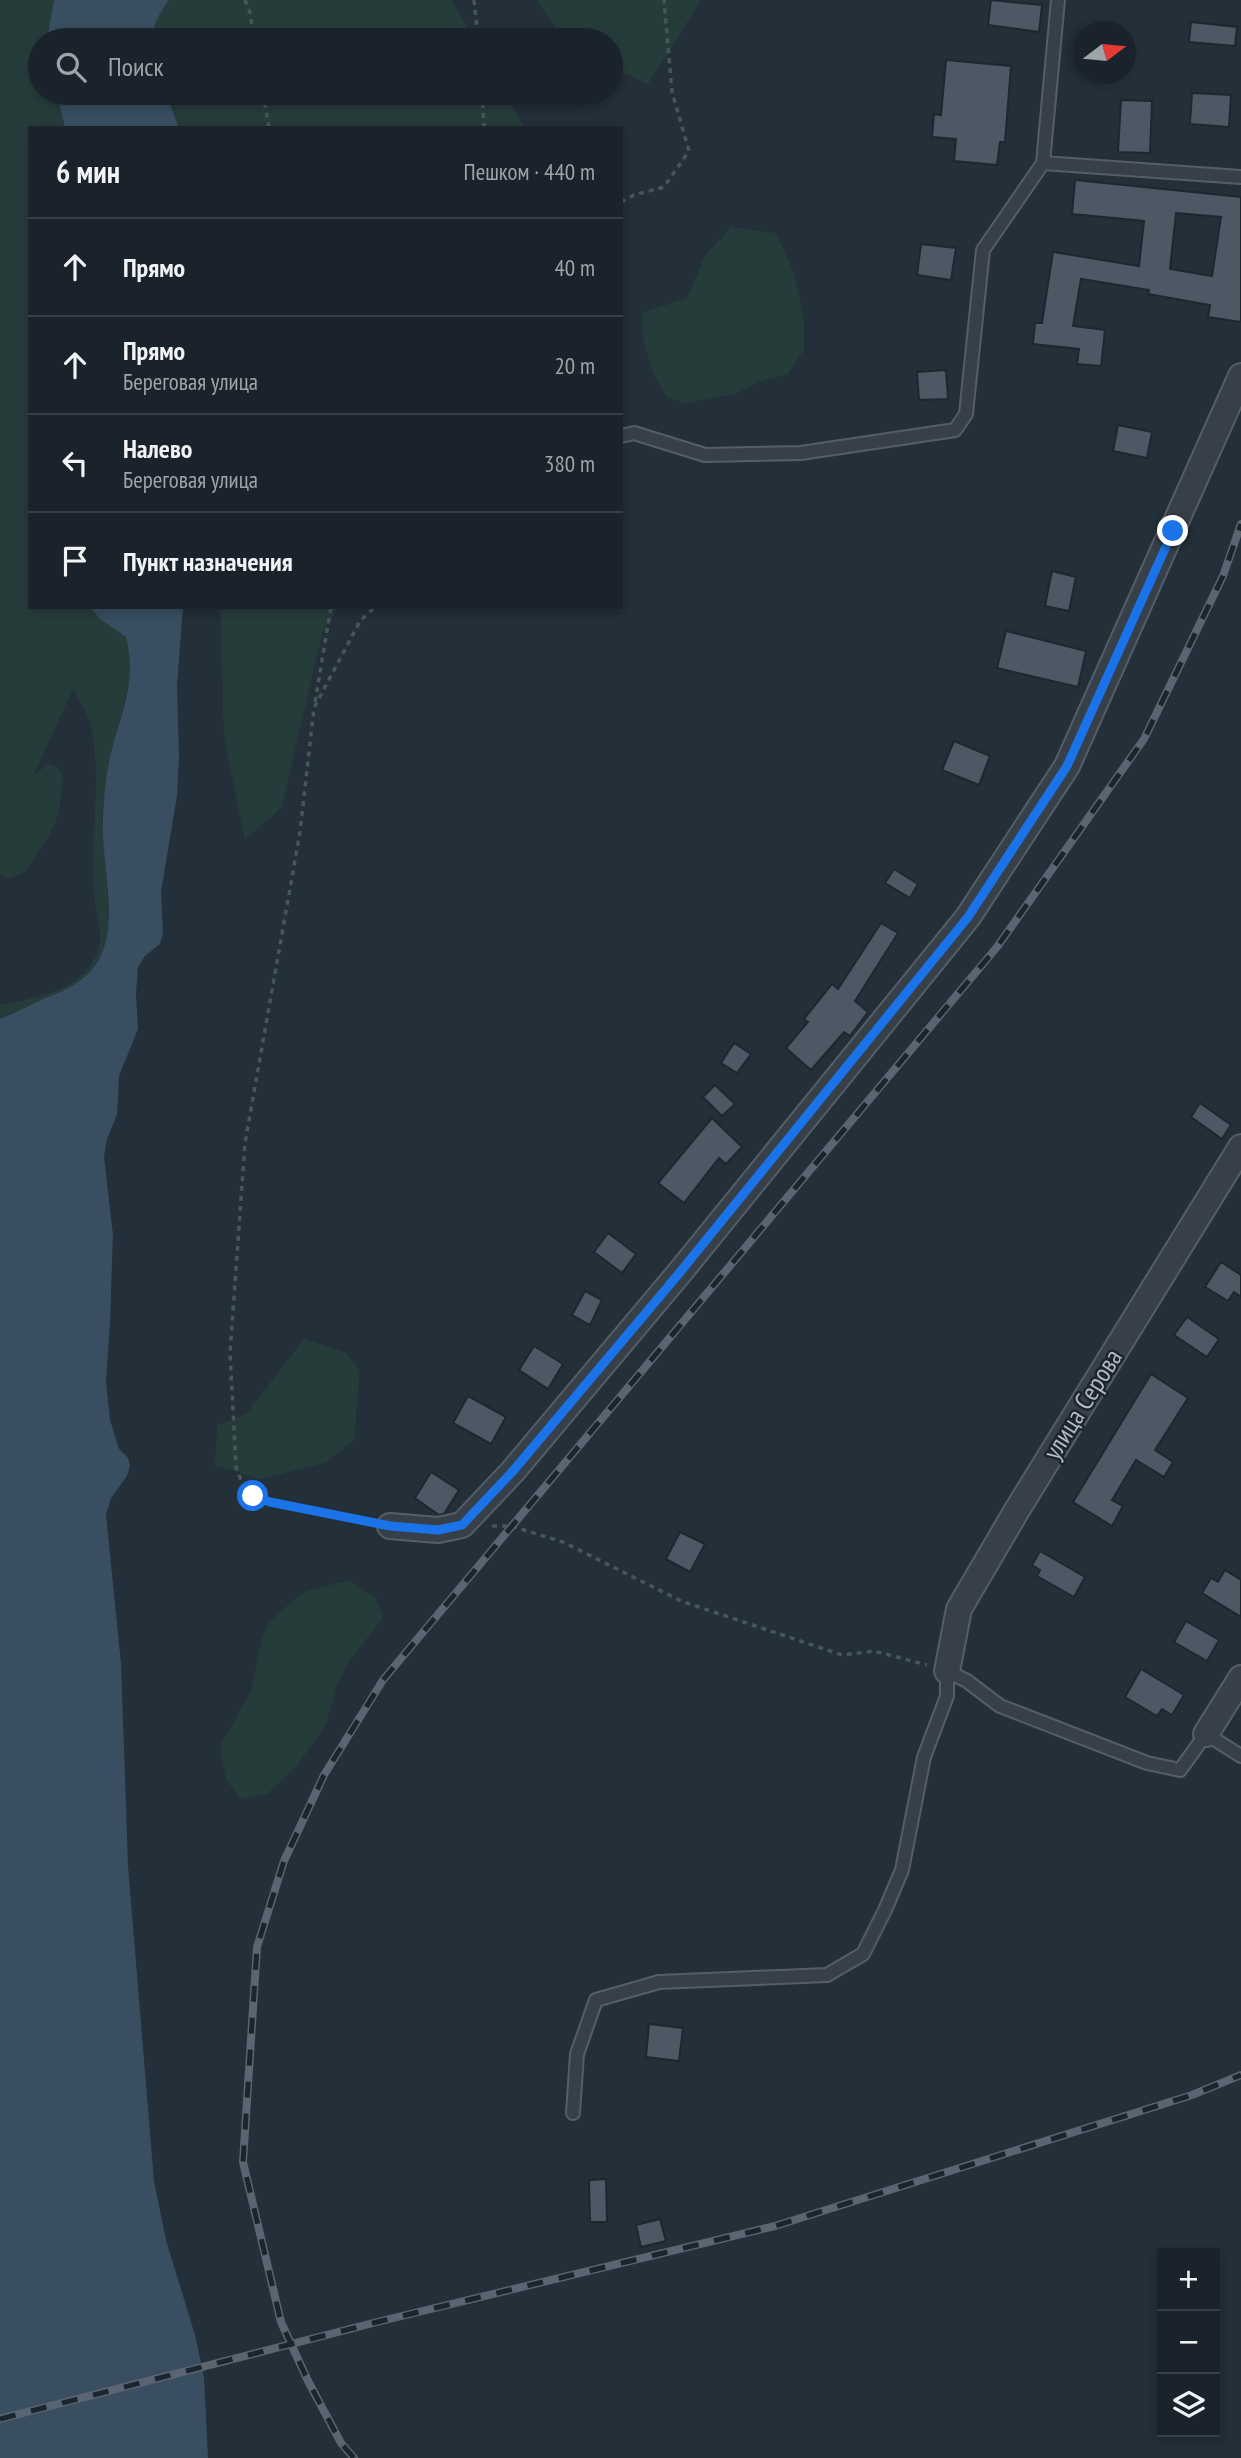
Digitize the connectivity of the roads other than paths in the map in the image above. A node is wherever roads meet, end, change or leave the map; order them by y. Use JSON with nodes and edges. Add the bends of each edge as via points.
{"nodes":[{"id":1,"x":1058,"y":0,"type":"edge"},
{"id":2,"x":1044,"y":163,"type":"junction"},
{"id":3,"x":1241,"y":177,"type":"edge"},
{"id":4,"x":1241,"y":376,"type":"edge"},
{"id":5,"x":623,"y":436,"type":"edge"},
{"id":6,"x":1241,"y":1147,"type":"edge"},
{"id":7,"x":390,"y":1526,"type":"road end"},
{"id":8,"x":947,"y":1671,"type":"junction"},
{"id":9,"x":1241,"y":1678,"type":"edge"},
{"id":10,"x":1206,"y":1734,"type":"junction"},
{"id":11,"x":1241,"y":1756,"type":"edge"},
{"id":12,"x":573,"y":2113,"type":"dead end"}],
"edges":[{"from":1,"to":2,"type":"lane"},
{"from":2,"to":3,"type":"lane"},
{"from":2,"to":5,"type":"lane","via":[[983,250],[966,414],[955,430],[802,453],[705,454],[634,433]]},
{"from":4,"to":7,"type":"street","via":[[1067,766],[968,917],[672,1282],[462,1525],[438,1530]]},
{"from":6,"to":8,"type":"street","name":"улица Серова","via":[[959,1609]]},
{"from":8,"to":10,"type":"lane","via":[[1000,1706],[1147,1763],[1180,1770]]},
{"from":8,"to":12,"type":"lane","via":[[947,1696],[924,1757],[902,1870],[863,1954],[827,1975],[659,1982],[596,2000],[577,2053]]},
{"from":9,"to":10,"type":"street"},
{"from":10,"to":11,"type":"lane"}]}
